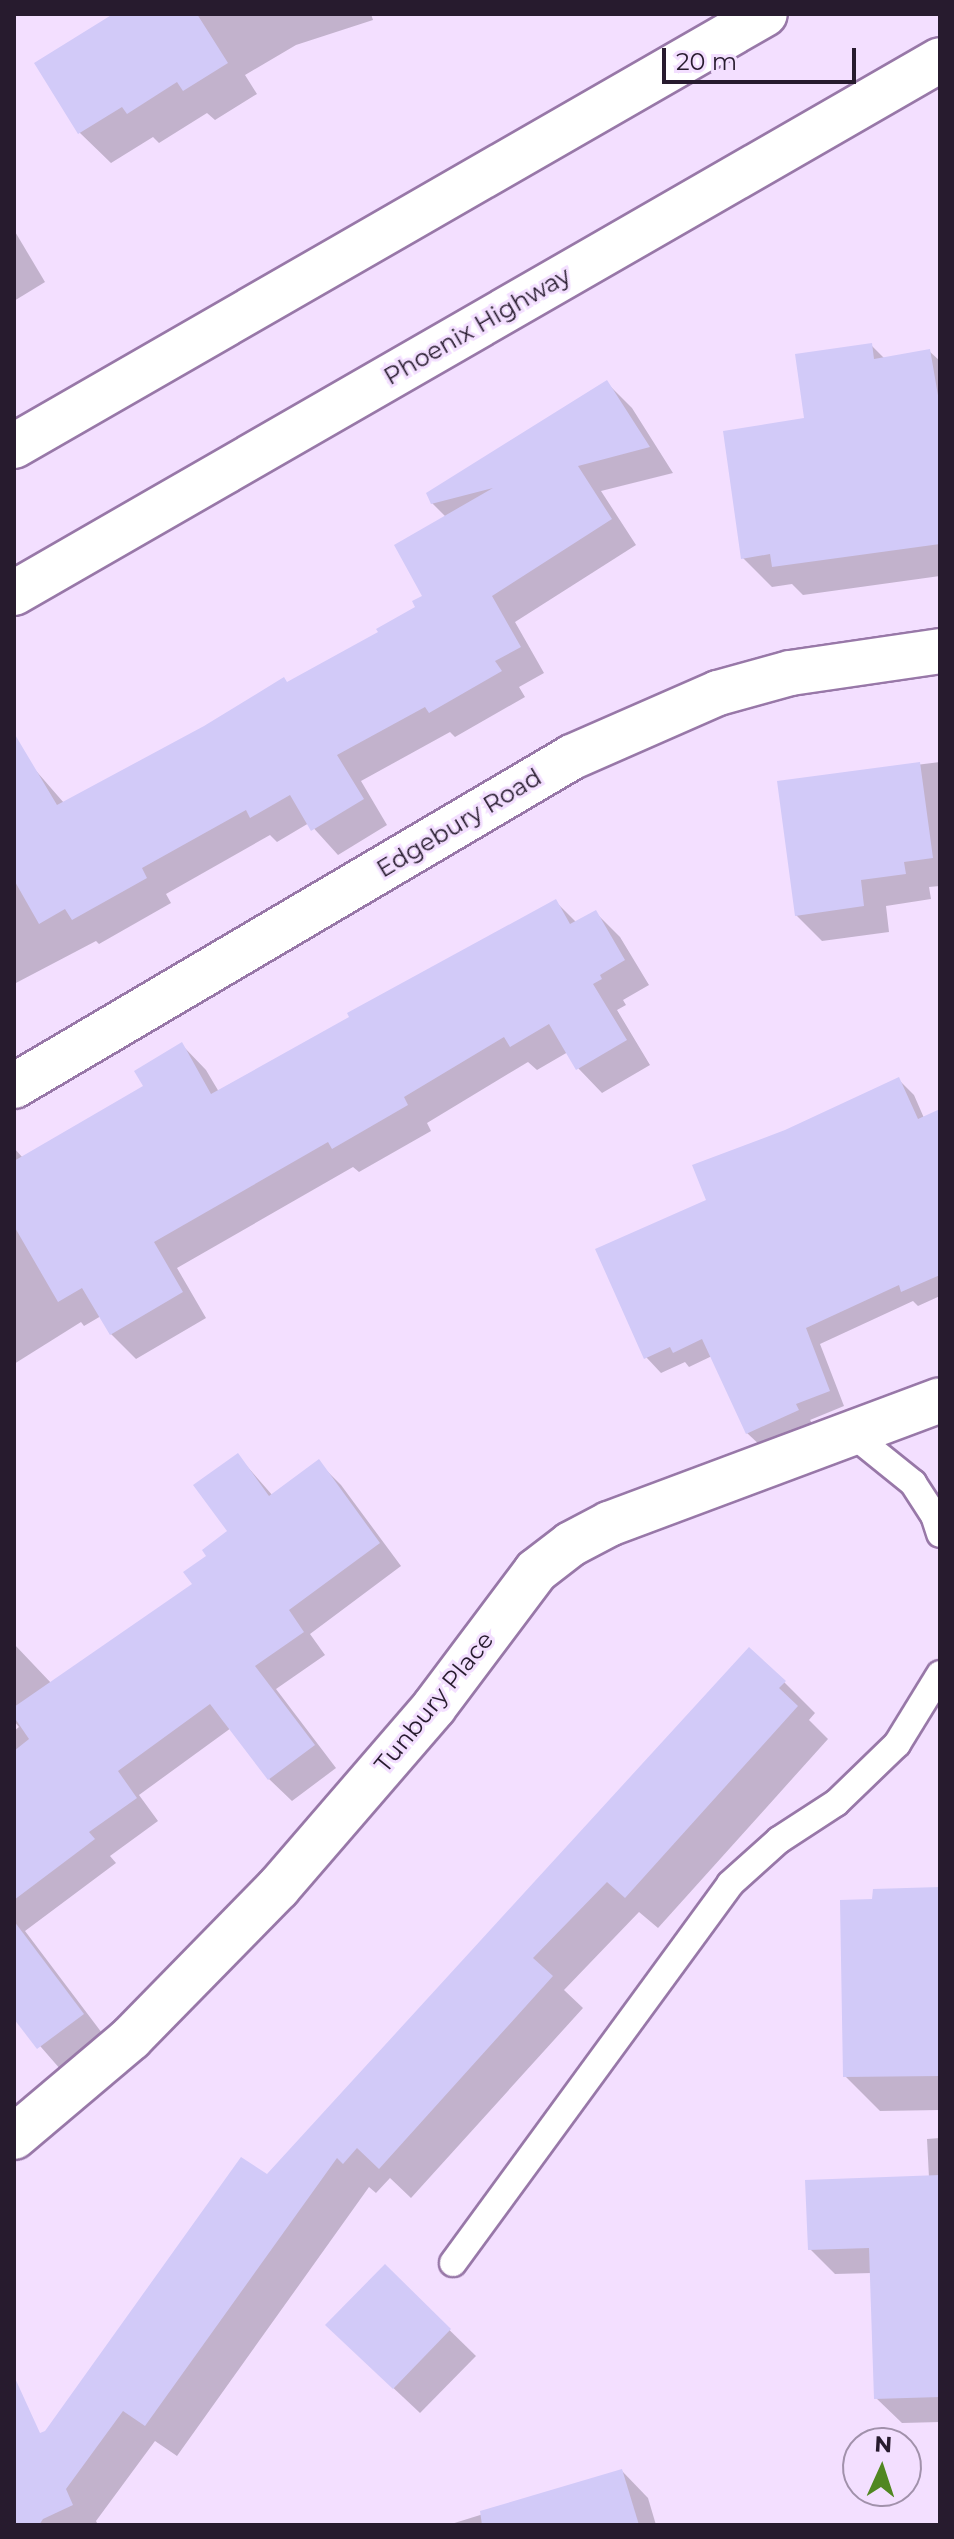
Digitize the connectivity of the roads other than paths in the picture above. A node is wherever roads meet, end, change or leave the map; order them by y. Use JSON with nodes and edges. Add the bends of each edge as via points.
{"nodes":[{"id":1,"x":765,"y":14,"type":"edge"},
{"id":2,"x":940,"y":60,"type":"edge"},
{"id":3,"x":14,"y":446,"type":"edge"},
{"id":4,"x":14,"y":593,"type":"edge"},
{"id":5,"x":940,"y":651,"type":"edge"},
{"id":6,"x":14,"y":1086,"type":"edge"},
{"id":7,"x":940,"y":1400,"type":"edge"},
{"id":8,"x":851,"y":1433,"type":"junction"},
{"id":9,"x":940,"y":1534,"type":"edge"},
{"id":10,"x":940,"y":1674,"type":"edge"},
{"id":11,"x":14,"y":2137,"type":"edge"},
{"id":12,"x":453,"y":2263,"type":"dead end"}],
"edges":[{"from":1,"to":3,"type":"street"},
{"from":2,"to":4,"type":"street","name":"Phoenix Highway"},
{"from":5,"to":6,"type":"street","name":"Edgebury Road","via":[[790,673],[718,693],[572,757]]},
{"from":7,"to":8,"type":"street","name":"Tunbury Place"},
{"from":8,"to":9,"type":"lane","via":[[913,1483]]},
{"from":8,"to":11,"type":"street","name":"Tunbury Place","via":[[609,1524],[536,1571],[434,1707],[278,1888],[131,2038]]},
{"from":10,"to":12,"type":"lane","via":[[897,1744],[836,1803],[779,1840],[730,1884]]}]}
